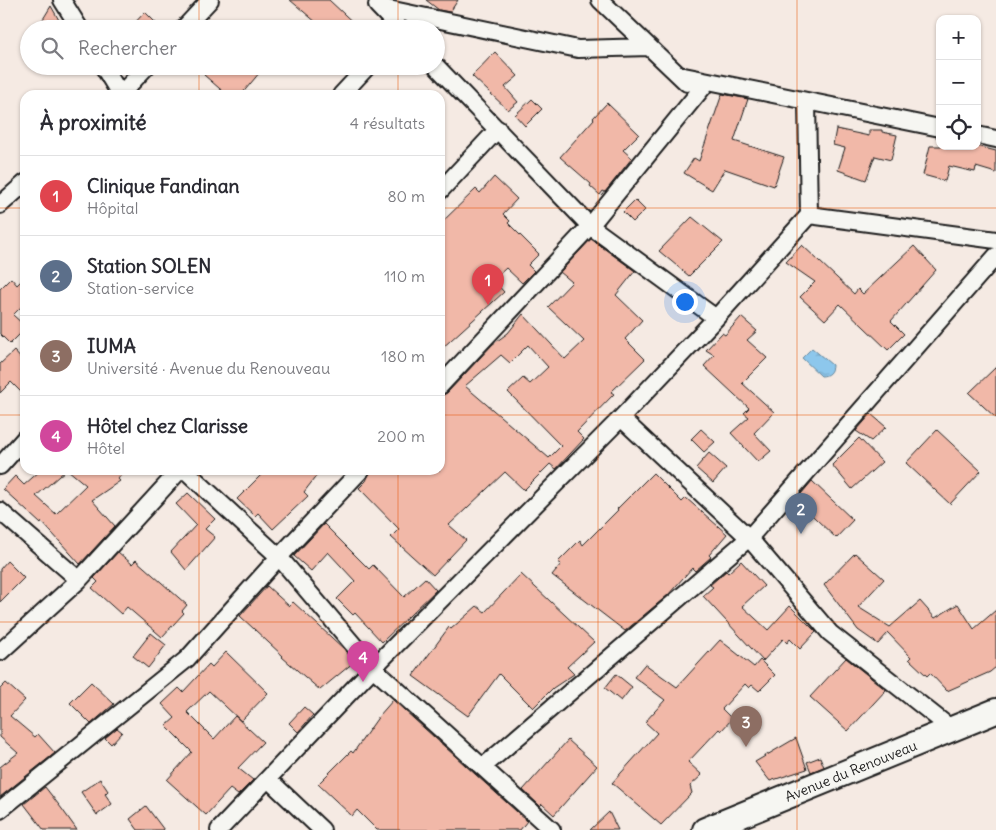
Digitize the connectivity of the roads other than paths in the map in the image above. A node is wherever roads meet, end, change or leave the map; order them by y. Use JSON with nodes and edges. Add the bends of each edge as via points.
{"nodes":[{"id":1,"x":62,"y":0,"type":"edge"},
{"id":2,"x":210,"y":0,"type":"edge"},
{"id":3,"x":600,"y":0,"type":"edge"},
{"id":4,"x":375,"y":4,"type":"edge"},
{"id":5,"x":416,"y":14,"type":"junction"},
{"id":6,"x":74,"y":20,"type":"edge"},
{"id":7,"x":191,"y":20,"type":"edge"},
{"id":8,"x":392,"y":20,"type":"edge"},
{"id":9,"x":410,"y":20,"type":"edge"},
{"id":10,"x":444,"y":20,"type":"edge"},
{"id":11,"x":445,"y":20,"type":"edge"},
{"id":12,"x":649,"y":47,"type":"junction"},
{"id":13,"x":108,"y":75,"type":"edge"},
{"id":14,"x":139,"y":75,"type":"edge"},
{"id":15,"x":360,"y":75,"type":"edge"},
{"id":16,"x":445,"y":75,"type":"edge"},
{"id":17,"x":703,"y":87,"type":"junction"},
{"id":18,"x":117,"y":90,"type":"edge"},
{"id":19,"x":125,"y":90,"type":"edge"},
{"id":20,"x":346,"y":90,"type":"edge"},
{"id":21,"x":807,"y":102,"type":"junction"},
{"id":22,"x":936,"y":127,"type":"edge"},
{"id":23,"x":498,"y":128,"type":"junction"},
{"id":24,"x":981,"y":136,"type":"edge"},
{"id":25,"x":996,"y":139,"type":"edge"},
{"id":26,"x":445,"y":186,"type":"edge"},
{"id":27,"x":20,"y":187,"type":"edge"},
{"id":28,"x":0,"y":205,"type":"edge"},
{"id":29,"x":809,"y":215,"type":"junction"},
{"id":30,"x":590,"y":226,"type":"junction"},
{"id":31,"x":996,"y":240,"type":"edge"},
{"id":32,"x":996,"y":256,"type":"edge"},
{"id":33,"x":716,"y":318,"type":"junction"},
{"id":34,"x":445,"y":381,"type":"edge"},
{"id":35,"x":621,"y":418,"type":"junction"},
{"id":36,"x":20,"y":444,"type":"edge"},
{"id":37,"x":0,"y":466,"type":"edge"},
{"id":38,"x":175,"y":475,"type":"edge"},
{"id":39,"x":190,"y":475,"type":"edge"},
{"id":40,"x":356,"y":475,"type":"edge"},
{"id":41,"x":0,"y":511,"type":"edge"},
{"id":42,"x":749,"y":538,"type":"junction"},
{"id":43,"x":279,"y":557,"type":"junction"},
{"id":44,"x":79,"y":580,"type":"junction"},
{"id":45,"x":0,"y":652,"type":"edge"},
{"id":46,"x":373,"y":668,"type":"junction"},
{"id":47,"x":996,"y":711,"type":"edge"},
{"id":48,"x":954,"y":730,"type":"junction"},
{"id":49,"x":484,"y":766,"type":"junction"},
{"id":50,"x":268,"y":779,"type":"junction"},
{"id":51,"x":0,"y":810,"type":"edge"},
{"id":52,"x":219,"y":830,"type":"edge"},
{"id":53,"x":322,"y":830,"type":"edge"},
{"id":54,"x":552,"y":830,"type":"edge"},
{"id":55,"x":705,"y":830,"type":"edge"}],
"edges":[{"from":1,"to":6,"type":"street"},
{"from":2,"to":7,"type":"street"},
{"from":3,"to":12,"type":"street"},
{"from":4,"to":5,"type":"street"},
{"from":4,"to":8,"type":"street"},
{"from":5,"to":9,"type":"street"},
{"from":5,"to":10,"type":"street"},
{"from":11,"to":12,"type":"street","via":[[578,49]]},
{"from":12,"to":17,"type":"street","via":[[679,75]]},
{"from":13,"to":18,"type":"street"},
{"from":14,"to":19,"type":"street"},
{"from":15,"to":20,"type":"street"},
{"from":16,"to":23,"type":"street"},
{"from":17,"to":21,"type":"street"},
{"from":17,"to":30,"type":"street"},
{"from":21,"to":22,"type":"street"},
{"from":21,"to":29,"type":"street"},
{"from":23,"to":26,"type":"street"},
{"from":23,"to":30,"type":"street"},
{"from":24,"to":25,"type":"street"},
{"from":27,"to":28,"type":"street"},
{"from":29,"to":31,"type":"street"},
{"from":29,"to":33,"type":"street"},
{"from":30,"to":33,"type":"street"},
{"from":30,"to":34,"type":"street"},
{"from":32,"to":42,"type":"street"},
{"from":33,"to":35,"type":"street"},
{"from":35,"to":42,"type":"street"},
{"from":35,"to":46,"type":"street"},
{"from":36,"to":37,"type":"street"},
{"from":38,"to":44,"type":"street"},
{"from":39,"to":43,"type":"street"},
{"from":40,"to":43,"type":"street"},
{"from":41,"to":44,"type":"street"},
{"from":42,"to":48,"type":"street","via":[[830,633]]},
{"from":42,"to":49,"type":"street"},
{"from":43,"to":46,"type":"street"},
{"from":43,"to":51,"type":"street","via":[[187,659]]},
{"from":44,"to":45,"type":"street"},
{"from":46,"to":49,"type":"street"},
{"from":46,"to":50,"type":"street"},
{"from":47,"to":48,"type":"main road","name":"Avenue du Renouveau"},
{"from":48,"to":55,"type":"main road","name":"Avenue du Renouveau"},
{"from":49,"to":54,"type":"street"},
{"from":50,"to":52,"type":"street"},
{"from":50,"to":53,"type":"street"}]}
